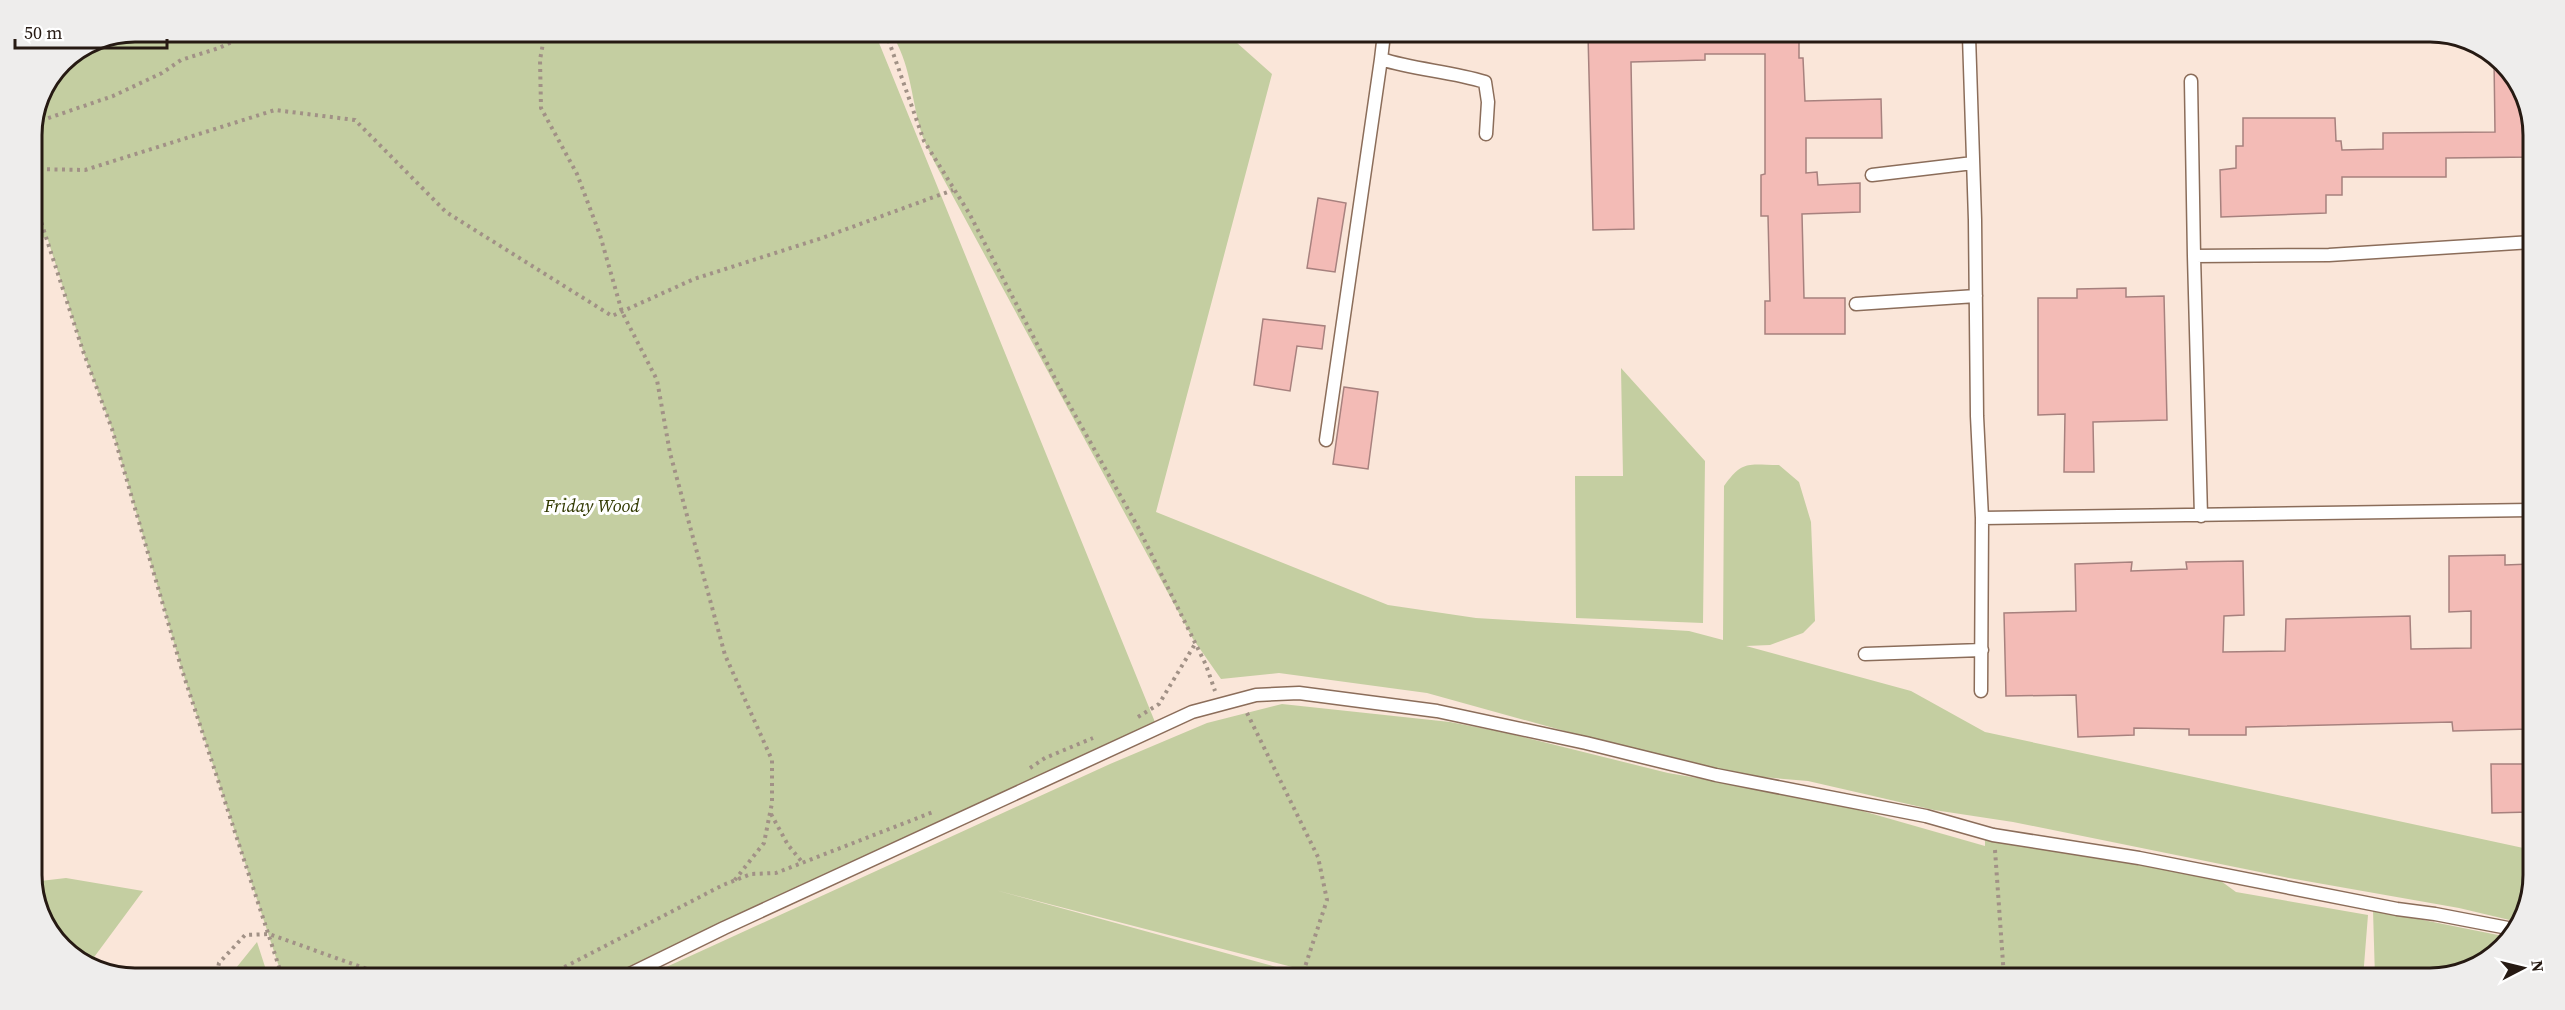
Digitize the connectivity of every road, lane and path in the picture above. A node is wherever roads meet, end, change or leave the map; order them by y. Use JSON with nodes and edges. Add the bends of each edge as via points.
{"nodes":[{"id":1,"x":232,"y":42,"type":"edge"},
{"id":2,"x":543,"y":42,"type":"edge"},
{"id":3,"x":889,"y":42,"type":"edge"},
{"id":4,"x":1383,"y":42,"type":"edge"},
{"id":5,"x":1969,"y":42,"type":"edge"},
{"id":6,"x":1381,"y":59,"type":"junction"},
{"id":7,"x":2191,"y":81,"type":"dead end"},
{"id":8,"x":44,"y":120,"type":"edge"},
{"id":9,"x":1486,"y":134,"type":"dead end"},
{"id":10,"x":1973,"y":163,"type":"junction"},
{"id":11,"x":42,"y":169,"type":"edge"},
{"id":12,"x":1872,"y":175,"type":"dead end"},
{"id":13,"x":954,"y":190,"type":"junction"},
{"id":14,"x":42,"y":225,"type":"edge"},
{"id":15,"x":2523,"y":243,"type":"edge"},
{"id":16,"x":2194,"y":256,"type":"junction"},
{"id":17,"x":1976,"y":296,"type":"junction"},
{"id":18,"x":1856,"y":304,"type":"dead end"},
{"id":19,"x":622,"y":312,"type":"junction"},
{"id":20,"x":1326,"y":440,"type":"dead end"},
{"id":21,"x":2523,"y":510,"type":"edge"},
{"id":22,"x":2201,"y":516,"type":"junction"},
{"id":23,"x":1982,"y":518,"type":"junction"},
{"id":24,"x":1195,"y":643,"type":"junction"},
{"id":25,"x":1982,"y":650,"type":"junction"},
{"id":26,"x":1864,"y":654,"type":"dead end"},
{"id":27,"x":1981,"y":691,"type":"dead end"},
{"id":28,"x":1219,"y":704,"type":"junction"},
{"id":29,"x":1245,"y":710,"type":"dead end"},
{"id":30,"x":1098,"y":736,"type":"dead end"},
{"id":31,"x":1133,"y":738,"type":"junction"},
{"id":32,"x":1029,"y":768,"type":"dead end"},
{"id":33,"x":939,"y":809,"type":"dead end"},
{"id":34,"x":770,"y":813,"type":"junction"},
{"id":35,"x":1994,"y":835,"type":"junction"},
{"id":36,"x":803,"y":863,"type":"junction"},
{"id":37,"x":734,"y":881,"type":"junction"},
{"id":38,"x":2506,"y":928,"type":"edge"},
{"id":39,"x":269,"y":934,"type":"junction"},
{"id":40,"x":218,"y":968,"type":"edge"},
{"id":41,"x":279,"y":968,"type":"edge"},
{"id":42,"x":364,"y":968,"type":"edge"},
{"id":43,"x":563,"y":968,"type":"edge"},
{"id":44,"x":642,"y":968,"type":"edge"},
{"id":45,"x":1305,"y":968,"type":"edge"},
{"id":46,"x":2003,"y":968,"type":"edge"}],
"edges":[{"from":1,"to":8,"type":"path","via":[[181,60],[113,96]]},
{"from":2,"to":19,"type":"path","via":[[541,108],[577,174]]},
{"from":3,"to":13,"type":"path","via":[[924,141]]},
{"from":4,"to":6,"type":"lane"},
{"from":5,"to":10,"type":"lane"},
{"from":6,"to":9,"type":"lane","via":[[1485,82]]},
{"from":6,"to":20,"type":"lane"},
{"from":7,"to":16,"type":"lane"},
{"from":10,"to":12,"type":"lane"},
{"from":10,"to":17,"type":"lane"},
{"from":11,"to":19,"type":"path","via":[[85,170],[275,110],[355,120],[446,212],[612,316]]},
{"from":13,"to":19,"type":"path","via":[[694,279]]},
{"from":13,"to":24,"type":"path","via":[[1138,527]]},
{"from":14,"to":39,"type":"path","via":[[112,429],[181,667]]},
{"from":15,"to":16,"type":"lane","via":[[2329,255]]},
{"from":16,"to":22,"type":"lane"},
{"from":17,"to":18,"type":"lane"},
{"from":17,"to":23,"type":"lane"},
{"from":19,"to":34,"type":"path","via":[[657,380],[670,453],[725,655],[772,760]]},
{"from":21,"to":22,"type":"lane"},
{"from":22,"to":23,"type":"lane"},
{"from":23,"to":25,"type":"lane"},
{"from":24,"to":28,"type":"path"},
{"from":24,"to":31,"type":"path","via":[[1159,704],[1125,724]]},
{"from":25,"to":26,"type":"lane"},
{"from":25,"to":27,"type":"lane"},
{"from":28,"to":31,"type":"lane"},
{"from":28,"to":35,"type":"lane","via":[[1256,695],[1299,693],[1437,711],[1586,742],[1716,775],[1926,816]]},
{"from":29,"to":45,"type":"path","via":[[1318,857],[1328,900]]},
{"from":30,"to":32,"type":"path"},
{"from":31,"to":44,"type":"lane"},
{"from":33,"to":36,"type":"path"},
{"from":34,"to":36,"type":"path"},
{"from":34,"to":37,"type":"path","via":[[764,843]]},
{"from":35,"to":38,"type":"lane","via":[[2139,858]]},
{"from":35,"to":46,"type":"path"},
{"from":36,"to":37,"type":"path"},
{"from":37,"to":43,"type":"path"},
{"from":39,"to":40,"type":"path","via":[[245,934]]},
{"from":39,"to":41,"type":"path"},
{"from":39,"to":42,"type":"path"}]}
